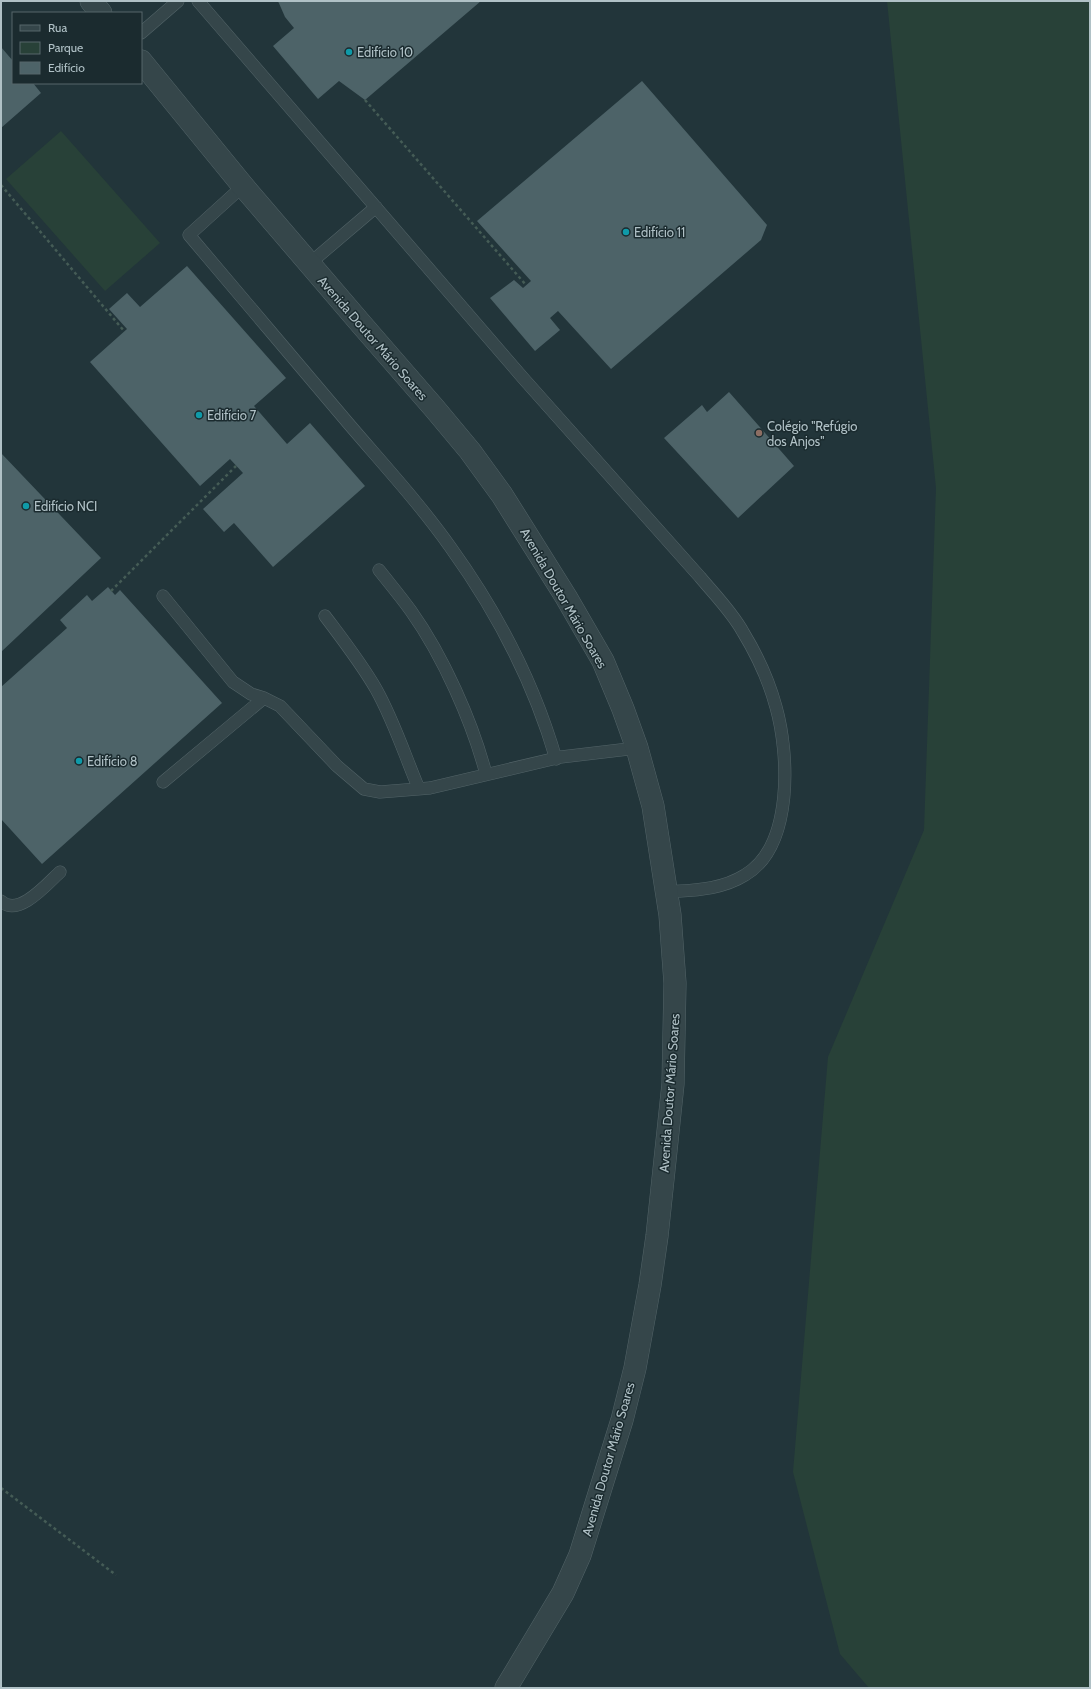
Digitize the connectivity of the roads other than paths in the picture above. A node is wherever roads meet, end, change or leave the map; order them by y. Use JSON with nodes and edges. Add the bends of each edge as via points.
{"nodes":[{"id":1,"x":91,"y":1,"type":"edge"},
{"id":2,"x":178,"y":1,"type":"edge"},
{"id":3,"x":198,"y":1,"type":"edge"},
{"id":4,"x":100,"y":12,"type":"edge"},
{"id":5,"x":142,"y":32,"type":"edge"},
{"id":6,"x":142,"y":62,"type":"edge"},
{"id":7,"x":244,"y":186,"type":"junction"},
{"id":8,"x":376,"y":207,"type":"junction"},
{"id":9,"x":309,"y":264,"type":"junction"},
{"id":10,"x":379,"y":570,"type":"dead end"},
{"id":11,"x":163,"y":596,"type":"dead end"},
{"id":12,"x":325,"y":616,"type":"dead end"},
{"id":13,"x":264,"y":698,"type":"junction"},
{"id":14,"x":636,"y":748,"type":"junction"},
{"id":15,"x":556,"y":759,"type":"junction"},
{"id":16,"x":486,"y":774,"type":"junction"},
{"id":17,"x":163,"y":782,"type":"dead end"},
{"id":18,"x":419,"y":789,"type":"junction"},
{"id":19,"x":60,"y":872,"type":"dead end"},
{"id":20,"x":667,"y":892,"type":"junction"},
{"id":21,"x":1,"y":901,"type":"edge"},
{"id":22,"x":506,"y":1688,"type":"edge"}],
"edges":[{"from":1,"to":4,"type":"street"},
{"from":2,"to":5,"type":"lane"},
{"from":3,"to":8,"type":"lane"},
{"from":6,"to":7,"type":"street","name":"Avenida Doutor Mário Soares"},
{"from":7,"to":9,"type":"street","name":"Avenida Doutor Mário Soares"},
{"from":7,"to":15,"type":"lane","via":[[189,235],[451,547],[485,599],[513,649],[546,726]]},
{"from":8,"to":9,"type":"lane"},
{"from":8,"to":20,"type":"lane","via":[[726,607],[743,631],[768,682],[781,734],[784,782],[782,816],[769,850],[747,875],[731,882],[715,888]]},
{"from":9,"to":14,"type":"street","name":"Avenida Doutor Mário Soares","via":[[435,409],[502,494],[603,661]]},
{"from":10,"to":16,"type":"lane","via":[[412,612],[448,677],[474,734]]},
{"from":11,"to":13,"type":"lane","via":[[233,682],[251,694]]},
{"from":12,"to":18,"type":"lane","via":[[358,660],[377,691]]},
{"from":13,"to":17,"type":"lane"},
{"from":13,"to":18,"type":"lane","via":[[280,706],[337,766],[364,789],[380,792]]},
{"from":14,"to":15,"type":"lane"},
{"from":14,"to":20,"type":"street","name":"Avenida Doutor Mário Soares","via":[[653,806]]},
{"from":15,"to":16,"type":"lane"},
{"from":16,"to":18,"type":"lane"},
{"from":19,"to":21,"type":"lane","via":[[29,900],[17,906],[5,905]]},
{"from":20,"to":22,"type":"street","name":"Avenida Doutor Mário Soares","via":[[675,983],[673,1084],[657,1236],[634,1368],[622,1420],[580,1555],[563,1593]]}]}
